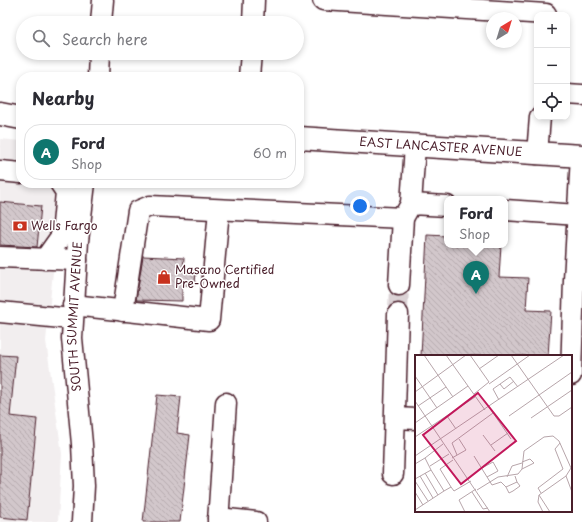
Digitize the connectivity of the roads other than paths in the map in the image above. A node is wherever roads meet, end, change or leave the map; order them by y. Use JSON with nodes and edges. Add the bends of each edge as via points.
{"nodes":[{"id":1,"x":103,"y":0,"type":"edge"},
{"id":2,"x":254,"y":0,"type":"edge"},
{"id":3,"x":323,"y":0,"type":"edge"},
{"id":4,"x":546,"y":10,"type":"edge"},
{"id":5,"x":102,"y":16,"type":"edge"},
{"id":6,"x":253,"y":16,"type":"edge"},
{"id":7,"x":99,"y":60,"type":"edge"},
{"id":8,"x":250,"y":60,"type":"edge"},
{"id":9,"x":98,"y":72,"type":"edge"},
{"id":10,"x":249,"y":72,"type":"edge"},
{"id":11,"x":570,"y":94,"type":"edge"},
{"id":12,"x":582,"y":95,"type":"edge"},
{"id":13,"x":0,"y":114,"type":"edge"},
{"id":14,"x":16,"y":117,"type":"edge"},
{"id":15,"x":540,"y":120,"type":"edge"},
{"id":16,"x":304,"y":138,"type":"edge"},
{"id":17,"x":415,"y":146,"type":"junction"},
{"id":18,"x":537,"y":154,"type":"junction"},
{"id":19,"x":581,"y":156,"type":"edge"},
{"id":20,"x":0,"y":171,"type":"edge"},
{"id":21,"x":16,"y":173,"type":"edge"},
{"id":22,"x":63,"y":188,"type":"edge"},
{"id":23,"x":84,"y":188,"type":"edge"},
{"id":24,"x":444,"y":206,"type":"edge"},
{"id":25,"x":219,"y":210,"type":"junction"},
{"id":26,"x":508,"y":210,"type":"edge"},
{"id":27,"x":407,"y":211,"type":"junction"},
{"id":28,"x":578,"y":215,"type":"junction"},
{"id":29,"x":0,"y":257,"type":"edge"},
{"id":30,"x":45,"y":259,"type":"junction"},
{"id":31,"x":77,"y":260,"type":"junction"},
{"id":32,"x":399,"y":285,"type":"tunnel mouth"},
{"id":33,"x":123,"y":311,"type":"junction"},
{"id":34,"x":0,"y":312,"type":"edge"},
{"id":35,"x":73,"y":312,"type":"junction"},
{"id":36,"x":398,"y":314,"type":"tunnel mouth"},
{"id":37,"x":572,"y":355,"type":"edge"},
{"id":38,"x":226,"y":403,"type":"dead end"},
{"id":39,"x":396,"y":418,"type":"junction"},
{"id":40,"x":415,"y":419,"type":"edge"},
{"id":41,"x":393,"y":474,"type":"dead end"},
{"id":42,"x":218,"y":520,"type":"edge"},
{"id":43,"x":82,"y":522,"type":"edge"},
{"id":44,"x":256,"y":522,"type":"edge"}],
"edges":[{"from":1,"to":5,"type":"street"},
{"from":2,"to":6,"type":"street"},
{"from":3,"to":4,"type":"street"},
{"from":7,"to":9,"type":"street"},
{"from":8,"to":10,"type":"street"},
{"from":11,"to":12,"type":"street"},
{"from":13,"to":14,"type":"main road"},
{"from":15,"to":18,"type":"street"},
{"from":16,"to":17,"type":"main road","name":"EAST LANCASTER AVENUE"},
{"from":17,"to":18,"type":"main road","name":"EAST LANCASTER AVENUE"},
{"from":17,"to":27,"type":"street"},
{"from":18,"to":19,"type":"main road","name":"EAST LANCASTER AVENUE"},
{"from":19,"to":28,"type":"street"},
{"from":20,"to":21,"type":"street"},
{"from":22,"to":30,"type":"street","via":[[66,192],[62,235]]},
{"from":23,"to":31,"type":"street","name":"SOUTH SUMMIT AVENUE"},
{"from":24,"to":27,"type":"street"},
{"from":25,"to":27,"type":"street"},
{"from":25,"to":33,"type":"street","via":[[150,206],[138,211]]},
{"from":25,"to":33,"type":"street","via":[[209,320]]},
{"from":26,"to":28,"type":"street"},
{"from":27,"to":32,"type":"street"},
{"from":28,"to":37,"type":"street"},
{"from":29,"to":30,"type":"street"},
{"from":30,"to":31,"type":"street"},
{"from":31,"to":35,"type":"street","name":"SOUTH SUMMIT AVENUE"},
{"from":33,"to":35,"type":"street"},
{"from":34,"to":35,"type":"street"},
{"from":35,"to":43,"type":"street","name":"SOUTH SUMMIT AVENUE","via":[[74,367],[84,486]]},
{"from":36,"to":39,"type":"street"},
{"from":38,"to":42,"type":"street"},
{"from":39,"to":40,"type":"street"},
{"from":39,"to":41,"type":"street"},
{"from":42,"to":44,"type":"street"}]}
